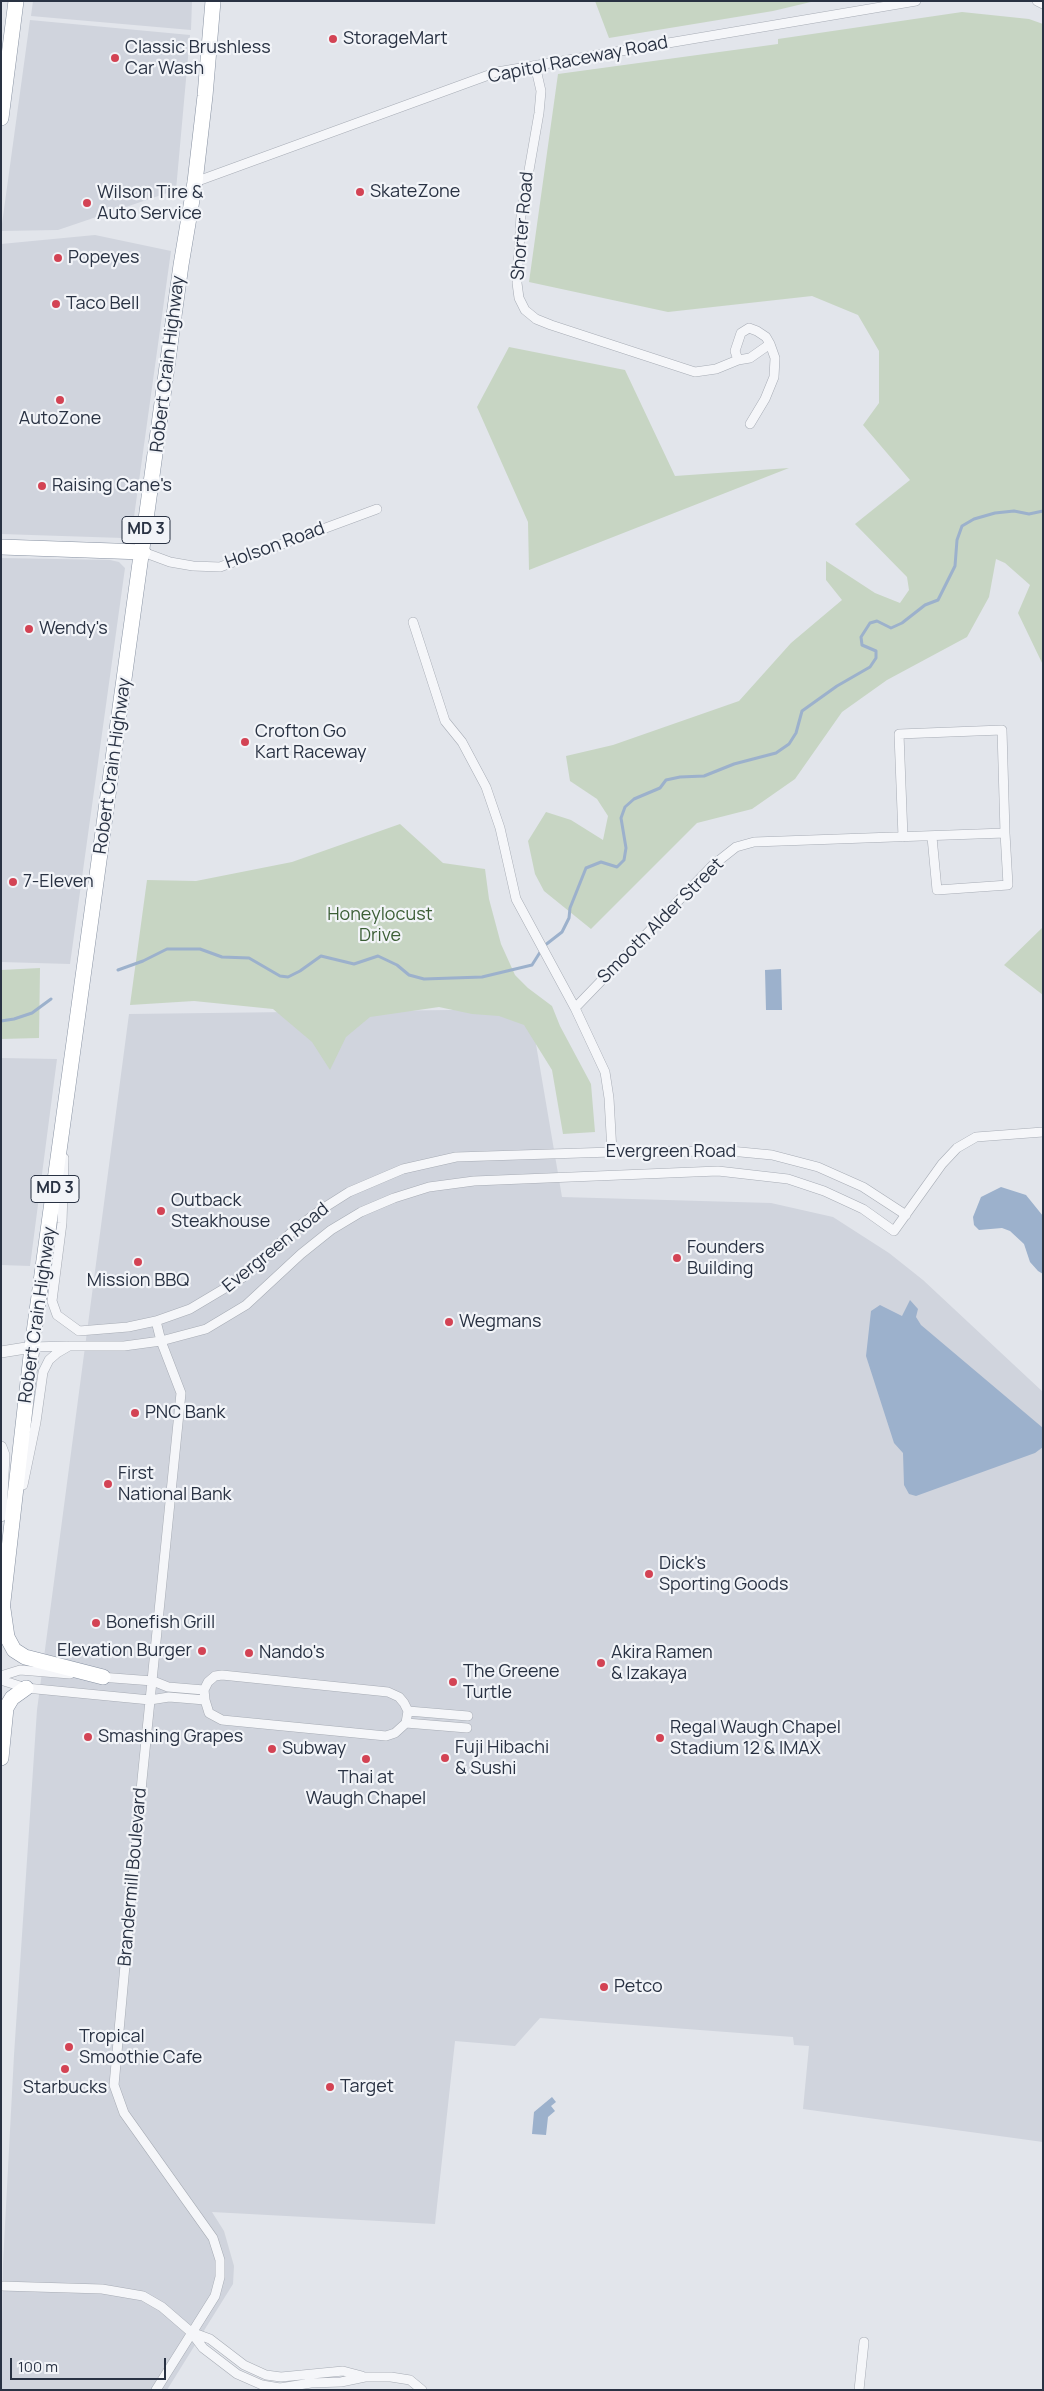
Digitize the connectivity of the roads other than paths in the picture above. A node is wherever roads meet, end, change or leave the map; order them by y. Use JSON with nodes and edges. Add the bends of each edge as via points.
{"nodes":[{"id":1,"x":16,"y":1,"type":"edge"},
{"id":2,"x":213,"y":1,"type":"edge"},
{"id":3,"x":916,"y":1,"type":"edge"},
{"id":4,"x":1037,"y":1,"type":"edge"},
{"id":5,"x":1043,"y":4,"type":"edge"},
{"id":6,"x":535,"y":65,"type":"junction"},
{"id":7,"x":1,"y":118,"type":"edge"},
{"id":8,"x":195,"y":182,"type":"junction"},
{"id":9,"x":770,"y":344,"type":"junction"},
{"id":10,"x":738,"y":360,"type":"junction"},
{"id":11,"x":750,"y":424,"type":"dead end"},
{"id":12,"x":377,"y":509,"type":"dead end"},
{"id":13,"x":1,"y":546,"type":"edge"},
{"id":14,"x":143,"y":552,"type":"junction"},
{"id":15,"x":413,"y":622,"type":"dead end"},
{"id":16,"x":1005,"y":833,"type":"junction"},
{"id":17,"x":902,"y":837,"type":"junction"},
{"id":18,"x":932,"y":837,"type":"junction"},
{"id":19,"x":575,"y":1008,"type":"junction"},
{"id":20,"x":67,"y":1105,"type":"junction"},
{"id":21,"x":1043,"y":1132,"type":"edge"},
{"id":22,"x":612,"y":1152,"type":"junction"},
{"id":23,"x":906,"y":1215,"type":"junction"},
{"id":24,"x":156,"y":1321,"type":"junction"},
{"id":25,"x":161,"y":1341,"type":"junction"},
{"id":26,"x":69,"y":1346,"type":"junction"},
{"id":27,"x":32,"y":1347,"type":"junction"},
{"id":28,"x":1,"y":1352,"type":"edge"},
{"id":29,"x":1,"y":1447,"type":"edge"},
{"id":30,"x":1,"y":1516,"type":"edge"},
{"id":31,"x":8,"y":1556,"type":"junction"},
{"id":32,"x":1,"y":1574,"type":"edge"},
{"id":33,"x":2,"y":1612,"type":"edge"},
{"id":34,"x":103,"y":1677,"type":"junction"},
{"id":35,"x":1,"y":1678,"type":"edge"},
{"id":36,"x":153,"y":1681,"type":"junction"},
{"id":37,"x":26,"y":1688,"type":"junction"},
{"id":38,"x":204,"y":1690,"type":"junction"},
{"id":39,"x":150,"y":1700,"type":"junction"},
{"id":40,"x":205,"y":1700,"type":"junction"},
{"id":41,"x":408,"y":1711,"type":"junction"},
{"id":42,"x":468,"y":1716,"type":"dead end"},
{"id":43,"x":406,"y":1722,"type":"junction"},
{"id":44,"x":467,"y":1728,"type":"dead end"},
{"id":45,"x":1,"y":1758,"type":"edge"},
{"id":46,"x":1,"y":2286,"type":"edge"},
{"id":47,"x":191,"y":2332,"type":"junction"},
{"id":48,"x":864,"y":2342,"type":"dead end"},
{"id":49,"x":156,"y":2390,"type":"edge"},
{"id":50,"x":422,"y":2390,"type":"edge"},
{"id":51,"x":859,"y":2390,"type":"edge"}],
"edges":[{"from":1,"to":7,"type":"highway"},
{"from":2,"to":8,"type":"highway","name":"Robert Crain Highway","number":"MD 3"},
{"from":3,"to":6,"type":"street","name":"Capitol Raceway Road"},
{"from":4,"to":5,"type":"street"},
{"from":6,"to":8,"type":"street","name":"Capitol Raceway Road","via":[[497,72]]},
{"from":6,"to":10,"type":"street","name":"Shorter Road","via":[[541,91],[540,113],[521,216],[517,284],[525,310],[550,325],[695,372],[716,369]]},
{"from":8,"to":14,"type":"highway","name":"Robert Crain Highway","number":"MD 3"},
{"from":9,"to":10,"type":"street","name":"Shorter Road","via":[[750,358]]},
{"from":9,"to":10,"type":"street","via":[[766,336],[749,328],[741,333],[737,342],[735,352]]},
{"from":9,"to":11,"type":"street","via":[[775,358],[774,378],[766,399]]},
{"from":12,"to":14,"type":"street","name":"Holson Road","via":[[220,567],[170,562]]},
{"from":13,"to":14,"type":"highway"},
{"from":14,"to":20,"type":"highway","name":"Robert Crain Highway","number":"MD 3"},
{"from":15,"to":19,"type":"street","via":[[445,721],[462,742],[486,788],[500,828],[516,900]]},
{"from":16,"to":17,"type":"street","via":[[1002,730],[899,734]]},
{"from":16,"to":18,"type":"street","name":"Smooth Alder Street"},
{"from":16,"to":18,"type":"street","via":[[1008,885],[937,890]]},
{"from":17,"to":18,"type":"street","name":"Smooth Alder Street"},
{"from":17,"to":19,"type":"street","name":"Smooth Alder Street","via":[[754,842],[736,847],[712,866]]},
{"from":19,"to":22,"type":"street","via":[[605,1072]]},
{"from":20,"to":24,"type":"street","name":"Evergreen Road","via":[[62,1223],[52,1301],[57,1315],[79,1331]]},
{"from":20,"to":27,"type":"highway","name":"Robert Crain Highway","number":"MD 3"},
{"from":21,"to":23,"type":"street","name":"Evergreen Road","via":[[976,1137],[957,1148]]},
{"from":22,"to":23,"type":"street","name":"Evergreen Road","via":[[730,1151],[772,1155],[818,1167],[863,1187]]},
{"from":22,"to":24,"type":"street","name":"Evergreen Road","via":[[456,1157],[403,1169],[350,1192],[319,1211],[242,1278],[218,1294],[190,1309]]},
{"from":23,"to":25,"type":"street","name":"Evergreen Road","via":[[894,1231],[863,1209],[824,1191],[788,1179],[718,1171],[474,1181],[429,1187],[361,1212],[301,1254],[246,1305],[206,1329]]},
{"from":24,"to":25,"type":"street","name":"Brandermill Boulevard"},
{"from":25,"to":26,"type":"street","name":"Evergreen Road","via":[[124,1346]]},
{"from":25,"to":36,"type":"street","name":"Brandermill Boulevard","via":[[181,1394]]},
{"from":26,"to":27,"type":"street","name":"Evergreen Road"},
{"from":26,"to":31,"type":"street","via":[[49,1360],[43,1372]]},
{"from":27,"to":28,"type":"street"},
{"from":27,"to":31,"type":"highway","name":"Robert Crain Highway","number":"MD 3"},
{"from":29,"to":30,"type":"street","via":[[4,1464]]},
{"from":31,"to":33,"type":"highway","name":"Robert Crain Highway","number":"MD 3"},
{"from":32,"to":33,"type":"street"},
{"from":33,"to":34,"type":"highway","name":"Robert Crain Highway","via":[[7,1637],[14,1650],[25,1657]]},
{"from":34,"to":35,"type":"street","via":[[20,1670]]},
{"from":34,"to":36,"type":"street"},
{"from":35,"to":37,"type":"street"},
{"from":36,"to":38,"type":"street","via":[[168,1687]]},
{"from":36,"to":39,"type":"street","name":"Brandermill Boulevard"},
{"from":37,"to":39,"type":"street"},
{"from":37,"to":45,"type":"highway","via":[[12,1698],[6,1708]]},
{"from":38,"to":40,"type":"street"},
{"from":38,"to":41,"type":"street","via":[[215,1676],[222,1675],[388,1692],[398,1697]]},
{"from":39,"to":40,"type":"street","via":[[169,1697]]},
{"from":39,"to":47,"type":"street","name":"Brandermill Boulevard","via":[[114,2085],[124,2113],[213,2238],[220,2260],[220,2277],[214,2296]]},
{"from":40,"to":43,"type":"street","via":[[209,1713],[222,1720],[386,1736],[395,1733]]},
{"from":41,"to":42,"type":"street"},
{"from":41,"to":43,"type":"street"},
{"from":43,"to":44,"type":"street"},
{"from":46,"to":47,"type":"street","via":[[102,2290],[144,2296]]},
{"from":47,"to":49,"type":"street","name":"Brandermill Boulevard"},
{"from":47,"to":50,"type":"street","via":[[203,2348],[237,2374],[262,2385],[280,2388],[365,2377],[391,2377],[410,2380]]},
{"from":48,"to":51,"type":"street"}]}
